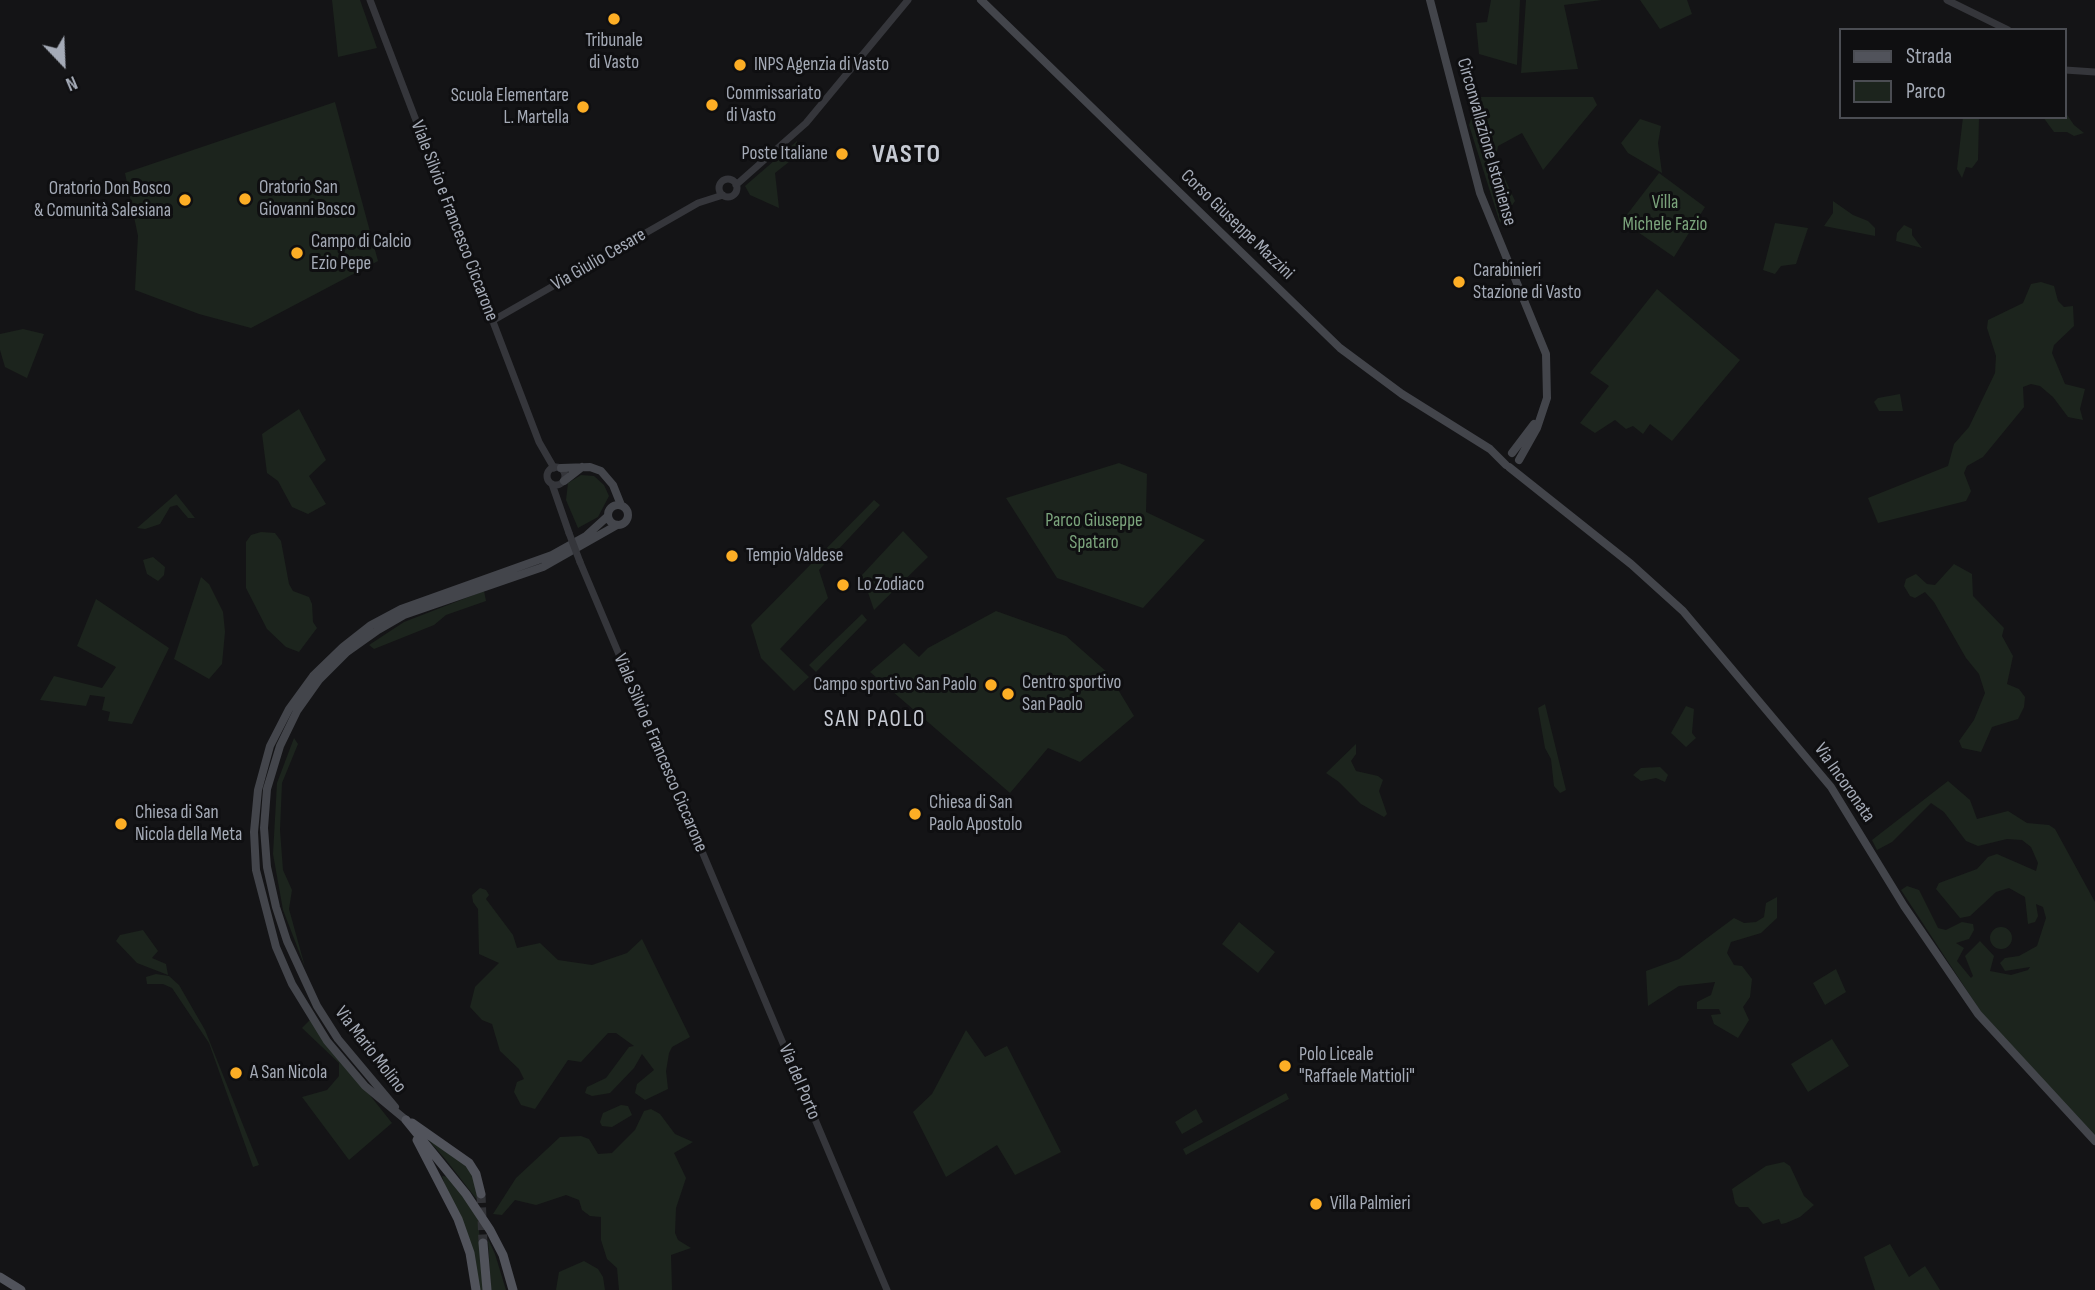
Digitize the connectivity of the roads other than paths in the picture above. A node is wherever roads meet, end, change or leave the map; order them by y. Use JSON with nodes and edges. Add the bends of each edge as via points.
{"nodes":[{"id":1,"x":370,"y":0,"type":"edge"},
{"id":2,"x":908,"y":0,"type":"edge"},
{"id":3,"x":981,"y":0,"type":"edge"},
{"id":4,"x":1430,"y":0,"type":"edge"},
{"id":5,"x":1947,"y":0,"type":"edge"},
{"id":6,"x":2004,"y":28,"type":"edge"},
{"id":7,"x":2067,"y":70,"type":"edge"},
{"id":8,"x":2095,"y":72,"type":"edge"},
{"id":9,"x":734,"y":182,"type":"junction"},
{"id":10,"x":719,"y":186,"type":"junction"},
{"id":11,"x":723,"y":195,"type":"junction"},
{"id":12,"x":706,"y":200,"type":"junction"},
{"id":13,"x":492,"y":321,"type":"junction"},
{"id":14,"x":1543,"y":410,"type":"junction"},
{"id":15,"x":539,"y":442,"type":"junction"},
{"id":16,"x":1490,"y":449,"type":"junction"},
{"id":17,"x":1510,"y":453,"type":"junction"},
{"id":18,"x":1519,"y":462,"type":"junction"},
{"id":19,"x":1507,"y":466,"type":"junction"},
{"id":20,"x":582,"y":467,"type":"junction"},
{"id":21,"x":557,"y":468,"type":"junction"},
{"id":22,"x":547,"y":475,"type":"junction"},
{"id":23,"x":1527,"y":480,"type":"junction"},
{"id":24,"x":563,"y":482,"type":"junction"},
{"id":25,"x":552,"y":484,"type":"junction"},
{"id":26,"x":613,"y":485,"type":"junction"},
{"id":27,"x":621,"y":505,"type":"junction"},
{"id":28,"x":609,"y":512,"type":"junction"},
{"id":29,"x":563,"y":515,"type":"junction"},
{"id":30,"x":617,"y":525,"type":"junction"},
{"id":31,"x":710,"y":874,"type":"joint"},
{"id":32,"x":406,"y":1120,"type":"junction"},
{"id":33,"x":2095,"y":1141,"type":"edge"},
{"id":34,"x":481,"y":1194,"type":"tunnel mouth"},
{"id":35,"x":483,"y":1243,"type":"tunnel mouth"},
{"id":36,"x":0,"y":1277,"type":"edge"},
{"id":37,"x":21,"y":1290,"type":"edge"},
{"id":38,"x":476,"y":1290,"type":"edge"},
{"id":39,"x":487,"y":1290,"type":"edge"},
{"id":40,"x":513,"y":1290,"type":"edge"},
{"id":41,"x":887,"y":1290,"type":"edge"}],
"edges":[{"from":1,"to":13,"type":"street","name":"Viale Silvio e Francesco Ciccarone"},
{"from":2,"to":9,"type":"street","name":"Via Giulio Cesare","via":[[806,123]]},
{"from":3,"to":16,"type":"main road","name":"Corso Giuseppe Mazzini","via":[[1340,348],[1402,394]]},
{"from":4,"to":14,"type":"main road","name":"Circonvallazione Istoniense","via":[[1480,192],[1546,354],[1548,387]]},
{"from":5,"to":6,"type":"street"},
{"from":7,"to":8,"type":"street"},
{"from":9,"to":10,"type":"street","name":"Via Giulio Cesare","via":[[724,180]]},
{"from":9,"to":11,"type":"street","name":"Via Giulio Cesare","via":[[733,194]]},
{"from":10,"to":11,"type":"street"},
{"from":10,"to":12,"type":"street","name":"Via Giulio Cesare"},
{"from":11,"to":12,"type":"street","name":"Via Giulio Cesare"},
{"from":12,"to":13,"type":"street","name":"Via Giulio Cesare"},
{"from":13,"to":15,"type":"street","name":"Viale Silvio e Francesco Ciccarone"},
{"from":14,"to":17,"type":"main road","name":"Circonvallazione Istoniense"},
{"from":14,"to":18,"type":"main road","name":"Circonvallazione Istoniense"},
{"from":15,"to":21,"type":"street","name":"Viale Silvio e Francesco Ciccarone"},
{"from":15,"to":22,"type":"street","name":"Viale Silvio e Francesco Ciccarone"},
{"from":16,"to":17,"type":"main road","name":"Corso Giuseppe Mazzini"},
{"from":16,"to":19,"type":"main road","name":"Corso Giuseppe Mazzini"},
{"from":17,"to":18,"type":"main road","name":"Via Incoronata"},
{"from":17,"to":19,"type":"main road","via":[[1504,458]]},
{"from":18,"to":19,"type":"main road"},
{"from":18,"to":23,"type":"main road","name":"Via Incoronata"},
{"from":19,"to":23,"type":"main road","name":"Via Incoronata"},
{"from":20,"to":21,"type":"main road"},
{"from":20,"to":24,"type":"main road"},
{"from":20,"to":26,"type":"main road","via":[[601,471]]},
{"from":21,"to":22,"type":"street"},
{"from":21,"to":24,"type":"street","name":"Viale Silvio e Francesco Ciccarone","via":[[565,472]]},
{"from":22,"to":25,"type":"street","name":"Viale Silvio e Francesco Ciccarone"},
{"from":23,"to":33,"type":"main road","name":"Via Incoronata","via":[[1684,611],[1831,787],[1978,1014]]},
{"from":24,"to":25,"type":"street"},
{"from":24,"to":29,"type":"street","name":"Viale Silvio e Francesco Ciccarone"},
{"from":25,"to":29,"type":"street","name":"Viale Silvio e Francesco Ciccarone"},
{"from":26,"to":27,"type":"main road"},
{"from":26,"to":28,"type":"main road"},
{"from":27,"to":28,"type":"main road"},
{"from":27,"to":30,"type":"main road","via":[[628,516]]},
{"from":28,"to":30,"type":"main road","via":[[610,521]]},
{"from":28,"to":32,"type":"main road","name":"Via Mario Molino","via":[[586,536],[541,560],[401,609],[371,625],[313,676],[289,709],[271,746],[258,790],[254,832],[256,870],[276,947],[327,1041],[365,1086]]},
{"from":29,"to":31,"type":"street","name":"Viale Silvio e Francesco Ciccarone","bridge":true},
{"from":30,"to":32,"type":"main road","name":"Via Mario Molino","via":[[543,566],[404,614],[378,630],[319,680],[297,710],[280,746],[267,789],[264,828],[267,867],[286,941],[338,1039]]},
{"from":31,"to":41,"type":"street","name":"Via del Porto"},
{"from":32,"to":34,"type":"main road","via":[[470,1163]]},
{"from":32,"to":38,"type":"main road","via":[[458,1219]]},
{"from":32,"to":40,"type":"main road","via":[[490,1230]]},
{"from":35,"to":39,"type":"main road"},
{"from":36,"to":37,"type":"main road"}]}
